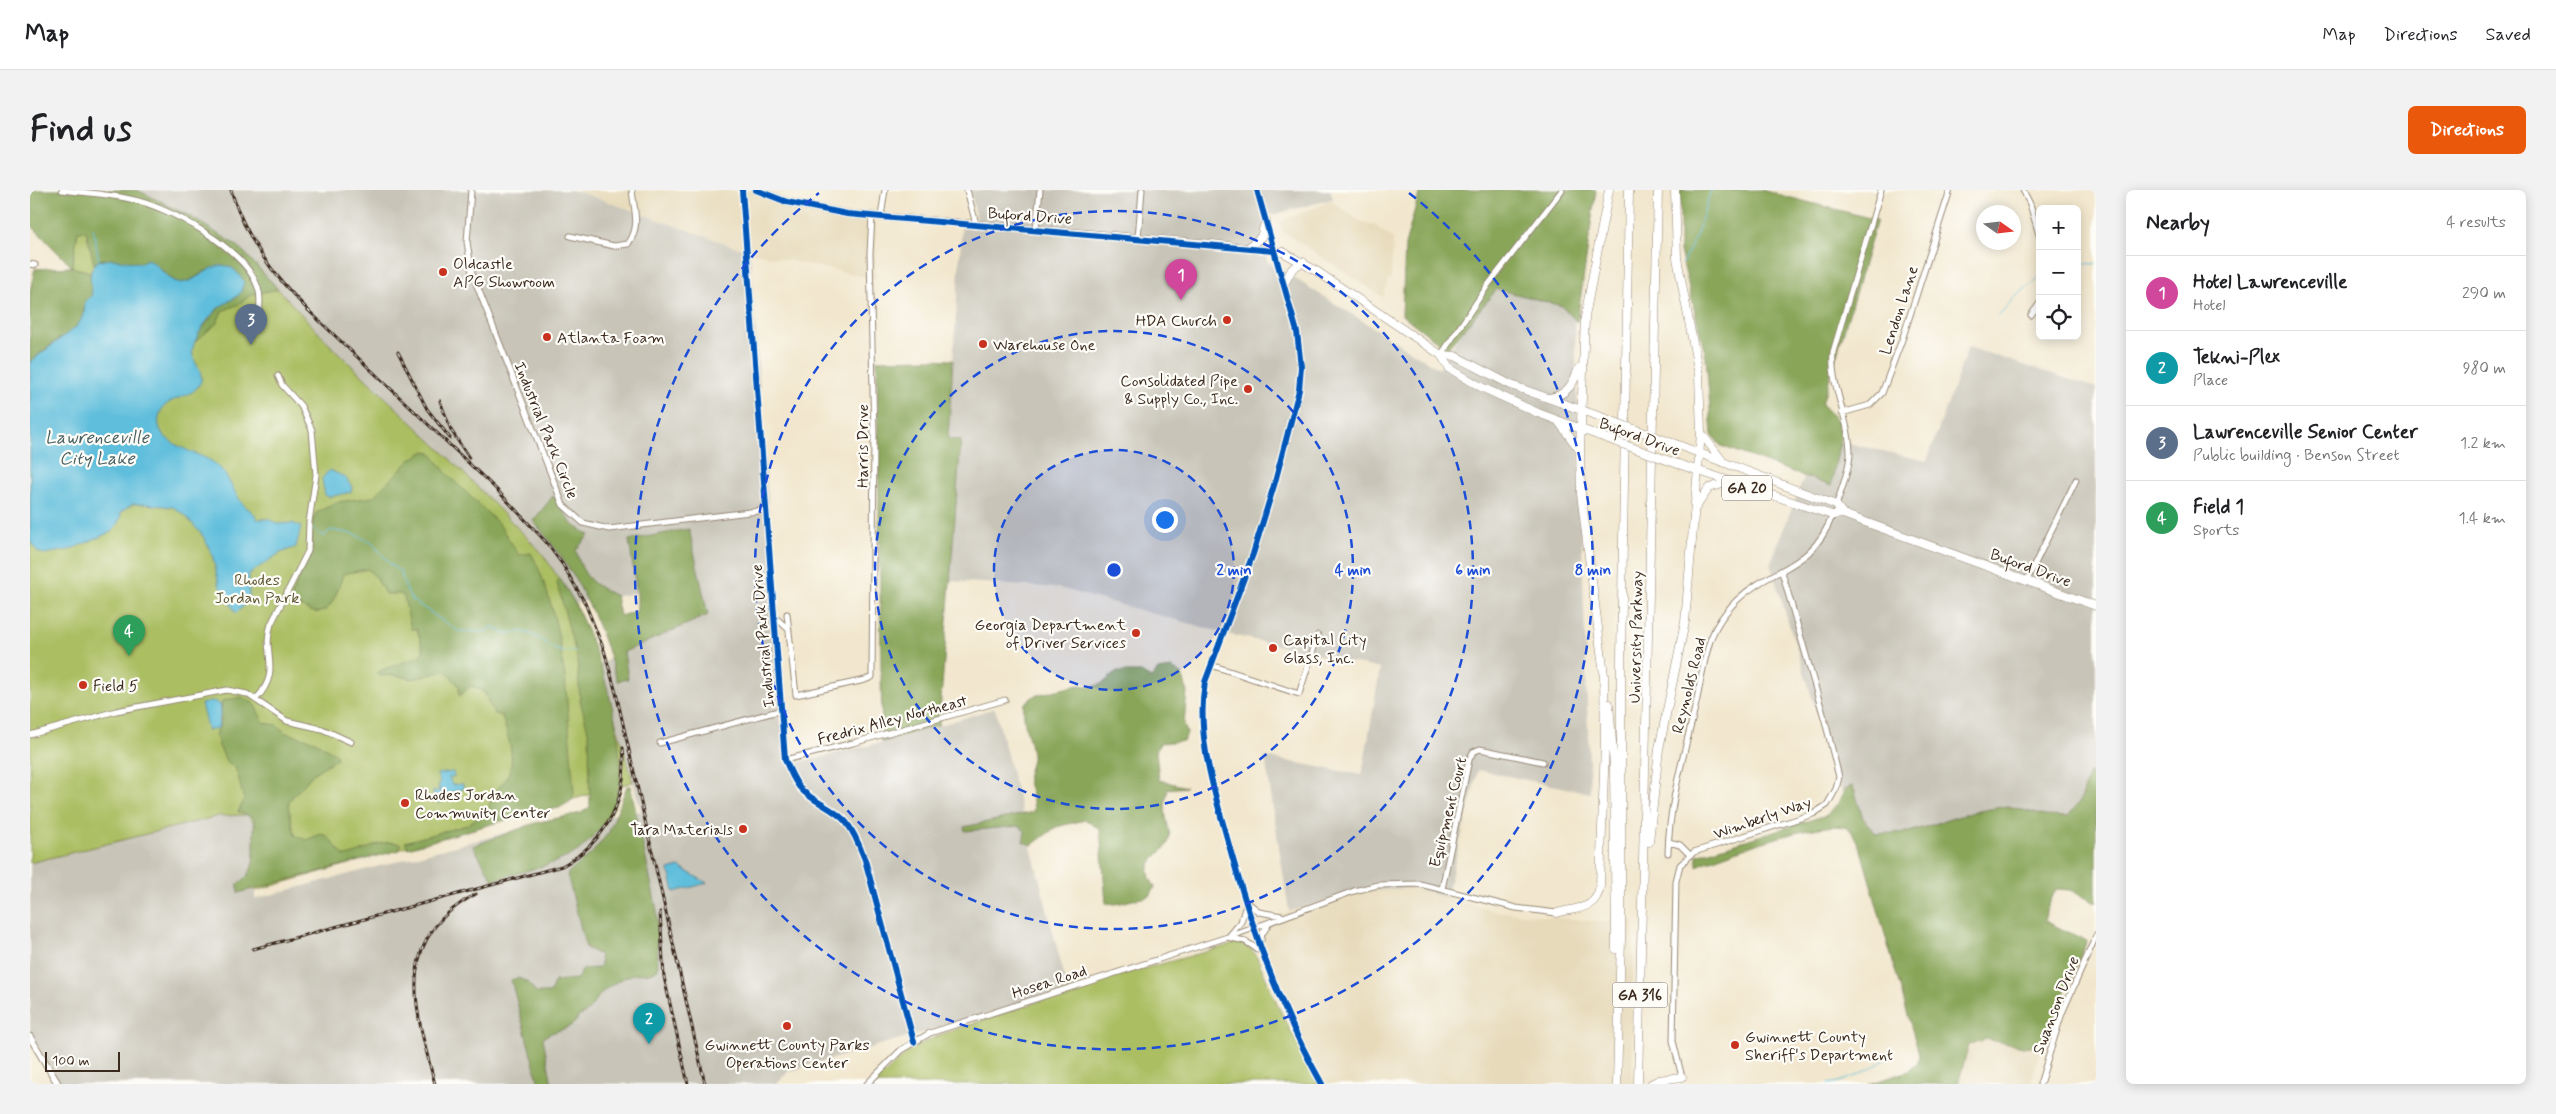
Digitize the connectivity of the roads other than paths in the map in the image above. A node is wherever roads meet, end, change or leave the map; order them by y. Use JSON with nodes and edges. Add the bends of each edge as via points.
{"nodes":[{"id":1,"x":62,"y":190,"type":"edge"},
{"id":2,"x":472,"y":190,"type":"edge"},
{"id":3,"x":632,"y":190,"type":"edge"},
{"id":4,"x":742,"y":190,"type":"edge"},
{"id":5,"x":756,"y":190,"type":"edge"},
{"id":6,"x":884,"y":190,"type":"edge"},
{"id":7,"x":967,"y":190,"type":"edge"},
{"id":8,"x":1040,"y":190,"type":"edge"},
{"id":9,"x":1142,"y":190,"type":"edge"},
{"id":10,"x":1257,"y":190,"type":"edge"},
{"id":11,"x":1562,"y":190,"type":"edge"},
{"id":12,"x":1609,"y":190,"type":"edge"},
{"id":13,"x":1629,"y":190,"type":"edge"},
{"id":14,"x":1658,"y":190,"type":"edge"},
{"id":15,"x":1675,"y":190,"type":"edge"},
{"id":16,"x":1881,"y":190,"type":"edge"},
{"id":17,"x":1950,"y":190,"type":"edge"},
{"id":18,"x":2023,"y":190,"type":"edge"},
{"id":19,"x":872,"y":216,"type":"junction"},
{"id":20,"x":881,"y":216,"type":"junction"},
{"id":21,"x":1266,"y":220,"type":"junction"},
{"id":22,"x":976,"y":224,"type":"junction"},
{"id":23,"x":2036,"y":224,"type":"edge"},
{"id":24,"x":1036,"y":229,"type":"junction"},
{"id":25,"x":570,"y":236,"type":"dead end"},
{"id":26,"x":1138,"y":238,"type":"junction"},
{"id":27,"x":1249,"y":247,"type":"junction"},
{"id":28,"x":1274,"y":251,"type":"junction"},
{"id":29,"x":1303,"y":262,"type":"junction"},
{"id":30,"x":1284,"y":284,"type":"junction"},
{"id":31,"x":2036,"y":307,"type":"edge"},
{"id":32,"x":2030,"y":314,"type":"dead end"},
{"id":33,"x":258,"y":322,"type":"dead end"},
{"id":34,"x":1441,"y":355,"type":"junction"},
{"id":35,"x":1582,"y":361,"type":"junction"},
{"id":36,"x":278,"y":376,"type":"dead end"},
{"id":37,"x":1548,"y":398,"type":"junction"},
{"id":38,"x":1581,"y":410,"type":"junction"},
{"id":39,"x":1842,"y":413,"type":"junction"},
{"id":40,"x":1556,"y":420,"type":"junction"},
{"id":41,"x":1581,"y":429,"type":"junction"},
{"id":42,"x":1702,"y":433,"type":"junction"},
{"id":43,"x":1580,"y":450,"type":"junction"},
{"id":44,"x":1699,"y":452,"type":"junction"},
{"id":45,"x":1722,"y":461,"type":"junction"},
{"id":46,"x":1697,"y":472,"type":"junction"},
{"id":47,"x":2076,"y":480,"type":"dead end"},
{"id":48,"x":1728,"y":482,"type":"junction"},
{"id":49,"x":1836,"y":505,"type":"junction"},
{"id":50,"x":766,"y":510,"type":"junction"},
{"id":51,"x":1694,"y":511,"type":"junction"},
{"id":52,"x":1843,"y":514,"type":"junction"},
{"id":53,"x":1832,"y":515,"type":"junction"},
{"id":54,"x":1782,"y":572,"type":"junction"},
{"id":55,"x":2027,"y":580,"type":"junction"},
{"id":56,"x":2096,"y":606,"type":"edge"},
{"id":57,"x":787,"y":614,"type":"dead end"},
{"id":58,"x":774,"y":616,"type":"junction"},
{"id":59,"x":788,"y":629,"type":"junction"},
{"id":60,"x":1318,"y":635,"type":"dead end"},
{"id":61,"x":1210,"y":665,"type":"junction"},
{"id":62,"x":1604,"y":675,"type":"junction"},
{"id":63,"x":256,"y":699,"type":"junction"},
{"id":64,"x":1005,"y":700,"type":"dead end"},
{"id":65,"x":782,"y":710,"type":"junction"},
{"id":66,"x":30,"y":735,"type":"edge"},
{"id":67,"x":351,"y":742,"type":"dead end"},
{"id":68,"x":660,"y":743,"type":"dead end"},
{"id":69,"x":785,"y":760,"type":"junction"},
{"id":70,"x":1543,"y":762,"type":"dead end"},
{"id":71,"x":1669,"y":842,"type":"junction"},
{"id":72,"x":1668,"y":853,"type":"dead end"},
{"id":73,"x":1689,"y":854,"type":"junction"},
{"id":74,"x":1442,"y":889,"type":"junction"},
{"id":75,"x":1245,"y":902,"type":"junction"},
{"id":76,"x":1643,"y":906,"type":"junction"},
{"id":77,"x":1556,"y":912,"type":"joint"},
{"id":78,"x":1283,"y":917,"type":"junction"},
{"id":79,"x":1270,"y":921,"type":"junction"},
{"id":80,"x":1252,"y":928,"type":"junction"},
{"id":81,"x":2096,"y":936,"type":"edge"},
{"id":82,"x":1228,"y":937,"type":"junction"},
{"id":83,"x":1260,"y":950,"type":"junction"},
{"id":84,"x":1618,"y":971,"type":"junction"},
{"id":85,"x":30,"y":1037,"type":"edge"},
{"id":86,"x":914,"y":1042,"type":"junction"},
{"id":87,"x":1682,"y":1077,"type":"joint"},
{"id":88,"x":58,"y":1084,"type":"edge"},
{"id":89,"x":867,"y":1084,"type":"edge"},
{"id":90,"x":1322,"y":1084,"type":"edge"},
{"id":91,"x":1617,"y":1084,"type":"edge"},
{"id":92,"x":1638,"y":1084,"type":"edge"},
{"id":93,"x":1651,"y":1084,"type":"edge"},
{"id":94,"x":2040,"y":1084,"type":"edge"}],
"edges":[{"from":1,"to":33,"type":"street","via":[[147,204],[213,239],[254,279],[260,296]]},
{"from":2,"to":50,"type":"street","name":"Industrial Park Circle","via":[[467,242],[472,273],[547,468],[567,511],[588,525],[609,529]]},
{"from":3,"to":25,"type":"street","via":[[638,223],[628,244],[614,246]]},
{"from":4,"to":50,"type":"street","name":"Industrial Park Drive"},
{"from":5,"to":19,"type":"highway","name":"Buford Drive","number":"GA 20","via":[[787,202]]},
{"from":6,"to":20,"type":"street"},
{"from":7,"to":22,"type":"street"},
{"from":8,"to":24,"type":"street"},
{"from":9,"to":26,"type":"street"},
{"from":10,"to":21,"type":"street"},
{"from":11,"to":34,"type":"street","via":[[1488,285]]},
{"from":12,"to":35,"type":"highway","via":[[1586,317]]},
{"from":13,"to":84,"type":"highway","name":"University Parkway","number":"GA 316","via":[[1621,659],[1621,939]]},
{"from":14,"to":76,"type":"highway","name":"University Parkway","number":"GA 316"},
{"from":15,"to":42,"type":"highway","via":[[1677,258],[1699,374]]},
{"from":16,"to":39,"type":"street","name":"Reynolds Road","via":[[1834,346],[1832,369]]},
{"from":17,"to":39,"type":"street","name":"Lendon Lane","via":[[1904,337],[1882,393],[1870,405]]},
{"from":18,"to":23,"type":"street"},
{"from":19,"to":20,"type":"highway","name":"Buford Drive","number":"GA 20"},
{"from":19,"to":59,"type":"street","name":"Harris Drive","via":[[872,676],[796,695]]},
{"from":20,"to":22,"type":"highway","name":"Buford Drive","number":"GA 20"},
{"from":21,"to":27,"type":"highway","via":[[1261,237]]},
{"from":21,"to":28,"type":"street"},
{"from":22,"to":24,"type":"highway","name":"Buford Drive","number":"GA 20"},
{"from":24,"to":26,"type":"highway","name":"Buford Drive","number":"GA 20"},
{"from":26,"to":27,"type":"highway","name":"Buford Drive","number":"GA 20"},
{"from":27,"to":28,"type":"highway","name":"Buford Drive","number":"GA 20"},
{"from":28,"to":29,"type":"highway","name":"Buford Drive","number":"GA 20"},
{"from":28,"to":30,"type":"street"},
{"from":29,"to":30,"type":"highway","via":[[1292,269]]},
{"from":29,"to":34,"type":"highway","name":"Buford Drive","number":"GA 20"},
{"from":30,"to":61,"type":"street","via":[[1301,366],[1299,390],[1253,554]]},
{"from":31,"to":32,"type":"street"},
{"from":34,"to":37,"type":"highway","name":"Buford Drive","number":"GA 20","via":[[1455,356],[1511,385]]},
{"from":34,"to":40,"type":"highway","name":"Buford Drive","number":"GA 20","via":[[1450,368],[1477,385]]},
{"from":35,"to":37,"type":"highway","via":[[1567,391]]},
{"from":35,"to":38,"type":"highway"},
{"from":36,"to":63,"type":"street","via":[[301,406],[312,430],[316,482],[308,551],[271,624],[269,680]]},
{"from":37,"to":38,"type":"highway","name":"Buford Drive","number":"GA 20"},
{"from":38,"to":41,"type":"highway"},
{"from":38,"to":44,"type":"highway","name":"Buford Drive","number":"GA 20","bridge":true},
{"from":39,"to":49,"type":"street","name":"Reynolds Road","via":[[1850,455]]},
{"from":40,"to":41,"type":"highway","name":"Buford Drive","number":"GA 20"},
{"from":40,"to":43,"type":"highway"},
{"from":41,"to":43,"type":"highway"},
{"from":41,"to":46,"type":"highway","name":"Buford Drive","number":"GA 20","bridge":true},
{"from":42,"to":44,"type":"highway"},
{"from":42,"to":45,"type":"highway"},
{"from":43,"to":62,"type":"highway","via":[[1581,494]]},
{"from":44,"to":45,"type":"highway","name":"Buford Drive","number":"GA 20"},
{"from":44,"to":46,"type":"highway"},
{"from":45,"to":49,"type":"highway","name":"Buford Drive","number":"GA 20"},
{"from":46,"to":48,"type":"highway","name":"Buford Drive","number":"GA 20"},
{"from":46,"to":51,"type":"highway"},
{"from":47,"to":55,"type":"street"},
{"from":48,"to":51,"type":"highway","via":[[1709,488]]},
{"from":48,"to":53,"type":"highway","name":"Buford Drive","number":"GA 20"},
{"from":49,"to":52,"type":"highway"},
{"from":49,"to":53,"type":"street","name":"Reynolds Road"},
{"from":50,"to":58,"type":"street","name":"Industrial Park Drive"},
{"from":51,"to":76,"type":"highway","via":[[1686,622],[1655,775]]},
{"from":52,"to":53,"type":"highway","name":"Buford Drive","number":"GA 20"},
{"from":52,"to":55,"type":"highway","name":"Buford Drive","number":"GA 20"},
{"from":53,"to":54,"type":"street","name":"Reynolds Road","via":[[1812,549]]},
{"from":54,"to":71,"type":"street","name":"Reynolds Road","via":[[1750,589],[1735,602],[1711,638],[1672,806]]},
{"from":54,"to":73,"type":"street","name":"Wimberly Way","via":[[1825,720],[1839,777],[1836,789],[1826,806],[1813,814]]},
{"from":55,"to":56,"type":"highway","name":"Buford Drive","number":"GA 20"},
{"from":57,"to":59,"type":"street"},
{"from":58,"to":59,"type":"street"},
{"from":58,"to":65,"type":"street","name":"Industrial Park Drive"},
{"from":60,"to":61,"type":"street","via":[[1299,694]]},
{"from":61,"to":75,"type":"street","via":[[1202,698],[1202,730],[1219,809]]},
{"from":62,"to":77,"type":"highway","via":[[1600,890],[1587,907]]},
{"from":62,"to":84,"type":"highway","via":[[1612,724],[1614,766]]},
{"from":63,"to":66,"type":"street","via":[[235,691],[210,693],[116,711]]},
{"from":63,"to":67,"type":"street","via":[[287,721],[322,729]]},
{"from":64,"to":69,"type":"street","name":"Fredrix Alley Northeast"},
{"from":65,"to":68,"type":"street"},
{"from":65,"to":69,"type":"street","name":"Industrial Park Drive"},
{"from":69,"to":86,"type":"street","name":"Industrial Park Drive","via":[[802,790],[845,822],[861,849]]},
{"from":70,"to":74,"type":"street","name":"Equipment Court","via":[[1480,749],[1473,752]]},
{"from":71,"to":72,"type":"street","name":"Reynolds Road"},
{"from":71,"to":73,"type":"street","via":[[1683,847]]},
{"from":73,"to":87,"type":"street","via":[[1680,865],[1676,881],[1674,1041]]},
{"from":74,"to":77,"type":"street","name":"Hosea Road","via":[[1516,908]]},
{"from":74,"to":78,"type":"street","name":"Hosea Road","via":[[1419,884],[1378,885],[1354,890]]},
{"from":75,"to":78,"type":"street","via":[[1259,912]]},
{"from":75,"to":80,"type":"street"},
{"from":75,"to":82,"type":"street","via":[[1241,922]]},
{"from":76,"to":92,"type":"highway","name":"University Parkway","number":"GA 316"},
{"from":78,"to":79,"type":"street","name":"Hosea Road"},
{"from":79,"to":80,"type":"street","name":"Hosea Road"},
{"from":79,"to":83,"type":"street","via":[[1262,934]]},
{"from":80,"to":82,"type":"street","name":"Hosea Road"},
{"from":80,"to":83,"type":"street"},
{"from":81,"to":94,"type":"street","name":"Swanson Drive","via":[[2062,1013]]},
{"from":82,"to":83,"type":"street","via":[[1245,941]]},
{"from":82,"to":86,"type":"street","name":"Hosea Road","via":[[957,1024]]},
{"from":83,"to":90,"type":"street","via":[[1289,1021]]},
{"from":84,"to":91,"type":"highway","name":"University Parkway","number":"GA 316"},
{"from":85,"to":88,"type":"main road"},
{"from":86,"to":89,"type":"street","name":"Hosea Road","via":[[901,1050]]},
{"from":87,"to":93,"type":"highway"}]}
